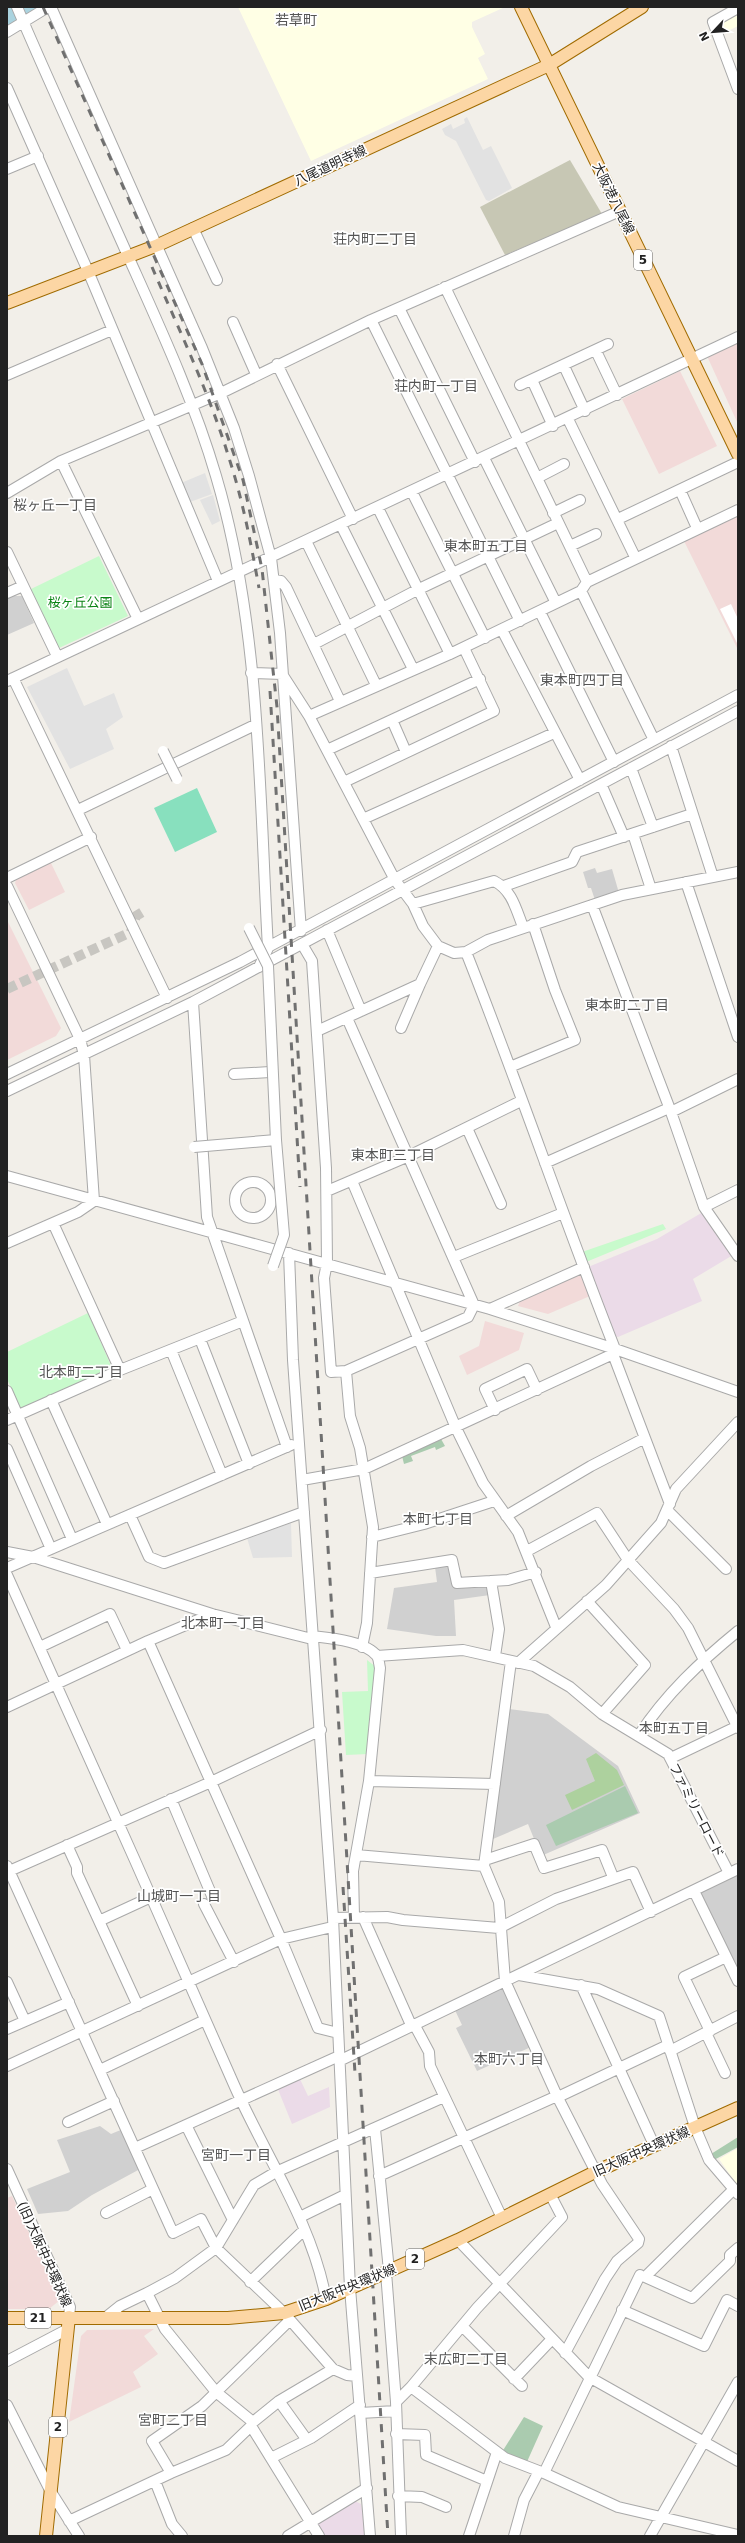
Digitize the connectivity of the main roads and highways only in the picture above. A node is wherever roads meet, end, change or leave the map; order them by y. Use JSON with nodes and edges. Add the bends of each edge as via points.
{"nodes":[{"id":1,"x":521,"y":7,"type":"edge"},
{"id":2,"x":635,"y":9,"type":"edge"},
{"id":3,"x":549,"y":65,"type":"junction"},
{"id":4,"x":7,"y":303,"type":"edge"},
{"id":5,"x":738,"y":454,"type":"edge"},
{"id":6,"x":738,"y":2108,"type":"edge"},
{"id":7,"x":7,"y":2318,"type":"edge"},
{"id":8,"x":69,"y":2323,"type":"junction"},
{"id":9,"x":46,"y":2536,"type":"edge"}],
"edges":[{"from":1,"to":3,"type":"main road","name":"大阪港八尾線","number":"5"},
{"from":2,"to":3,"type":"main road","name":"八尾道明寺線"},
{"from":3,"to":4,"type":"main road","name":"八尾道明寺線","via":[[158,245]]},
{"from":3,"to":5,"type":"main road","name":"大阪港八尾線","number":"5"},
{"from":6,"to":8,"type":"main road","name":"旧大阪中央環状線","number":"2","via":[[595,2172],[458,2240],[287,2316],[105,2318]]},
{"from":7,"to":8,"type":"main road","number":"21"},
{"from":8,"to":9,"type":"main road","number":"2"}]}
